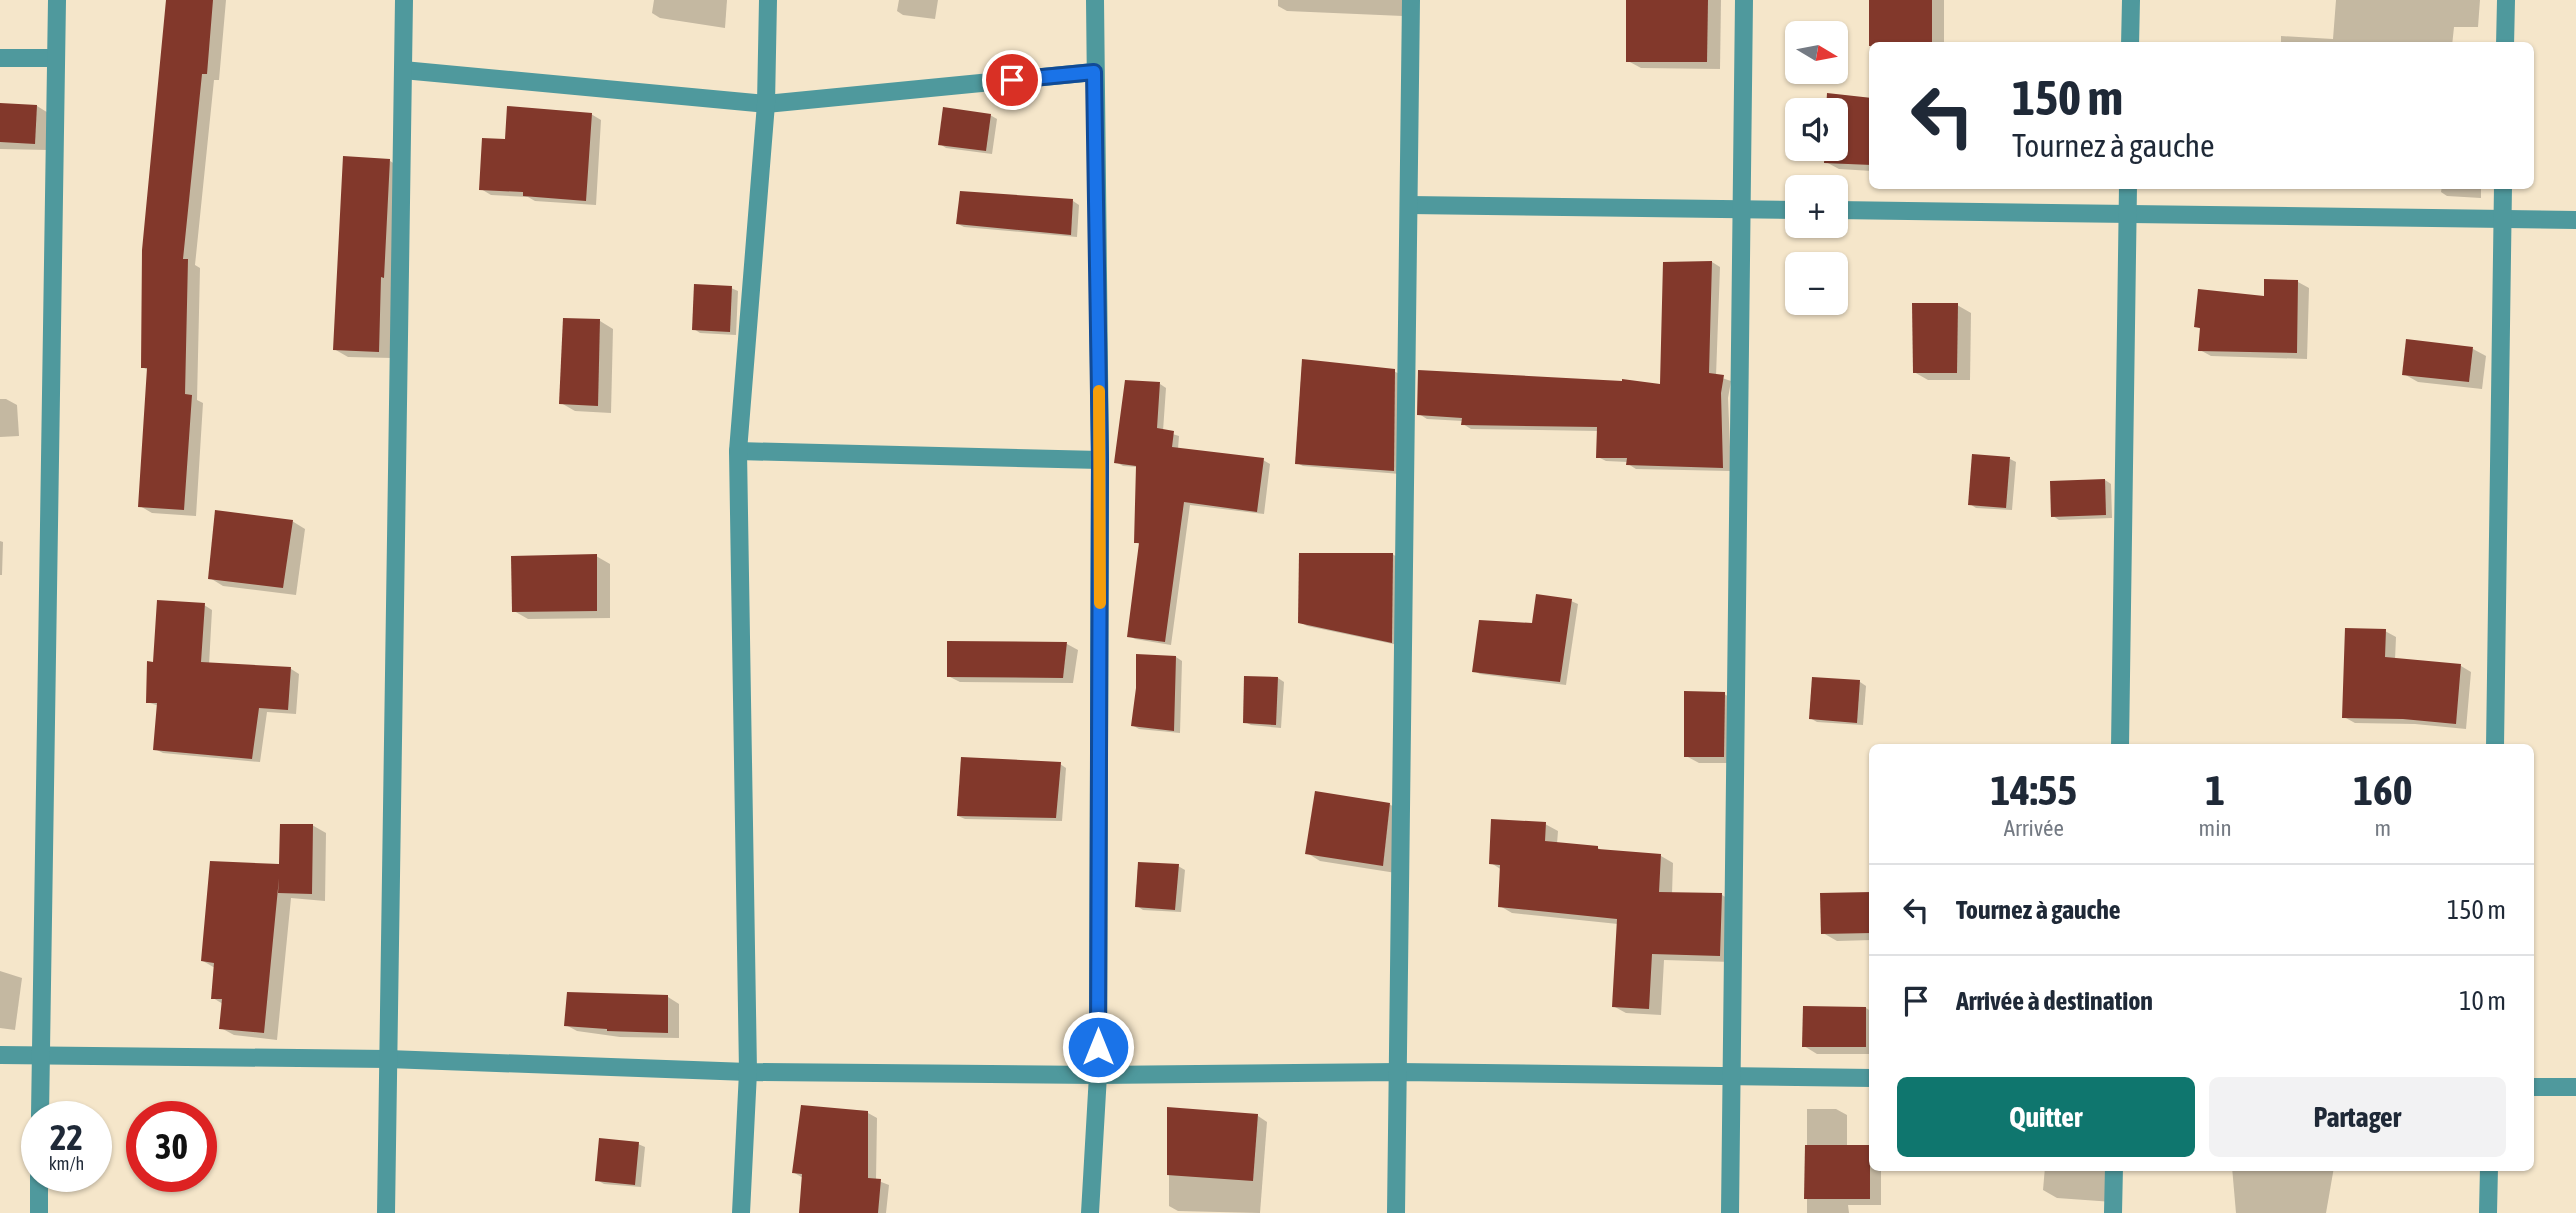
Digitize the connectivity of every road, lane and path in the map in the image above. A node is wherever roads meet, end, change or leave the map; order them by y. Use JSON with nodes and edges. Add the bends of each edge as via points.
{"nodes":[{"id":1,"x":57,"y":0,"type":"edge"},
{"id":2,"x":404,"y":0,"type":"edge"},
{"id":3,"x":768,"y":0,"type":"edge"},
{"id":4,"x":1095,"y":0,"type":"edge"},
{"id":5,"x":1411,"y":0,"type":"edge"},
{"id":6,"x":1744,"y":0,"type":"edge"},
{"id":7,"x":2131,"y":0,"type":"edge"},
{"id":8,"x":2506,"y":0,"type":"edge"},
{"id":9,"x":2130,"y":42,"type":"edge"},
{"id":10,"x":2505,"y":42,"type":"edge"},
{"id":11,"x":0,"y":58,"type":"edge"},
{"id":12,"x":55,"y":58,"type":"junction"},
{"id":13,"x":403,"y":70,"type":"junction"},
{"id":14,"x":1094,"y":72,"type":"junction"},
{"id":15,"x":766,"y":104,"type":"junction"},
{"id":16,"x":2128,"y":189,"type":"edge"},
{"id":17,"x":2503,"y":189,"type":"edge"},
{"id":18,"x":1409,"y":205,"type":"junction"},
{"id":19,"x":1742,"y":209,"type":"junction"},
{"id":20,"x":1785,"y":210,"type":"edge"},
{"id":21,"x":1848,"y":210,"type":"edge"},
{"id":22,"x":2127,"y":214,"type":"junction"},
{"id":23,"x":2502,"y":219,"type":"junction"},
{"id":24,"x":2576,"y":220,"type":"edge"},
{"id":25,"x":738,"y":451,"type":"junction"},
{"id":26,"x":1100,"y":460,"type":"junction"},
{"id":27,"x":2120,"y":744,"type":"edge"},
{"id":28,"x":2495,"y":744,"type":"edge"},
{"id":29,"x":0,"y":1055,"type":"edge"},
{"id":30,"x":41,"y":1055,"type":"junction"},
{"id":31,"x":388,"y":1059,"type":"junction"},
{"id":32,"x":748,"y":1072,"type":"junction"},
{"id":33,"x":1398,"y":1072,"type":"junction"},
{"id":34,"x":1098,"y":1075,"type":"junction"},
{"id":35,"x":1732,"y":1076,"type":"junction"},
{"id":36,"x":1869,"y":1078,"type":"edge"},
{"id":37,"x":2534,"y":1087,"type":"edge"},
{"id":38,"x":2576,"y":1087,"type":"edge"},
{"id":39,"x":40,"y":1101,"type":"edge"},
{"id":40,"x":2114,"y":1171,"type":"edge"},
{"id":41,"x":2489,"y":1171,"type":"edge"},
{"id":42,"x":39,"y":1192,"type":"edge"},
{"id":43,"x":39,"y":1213,"type":"edge"},
{"id":44,"x":386,"y":1213,"type":"edge"},
{"id":45,"x":741,"y":1213,"type":"edge"},
{"id":46,"x":1090,"y":1213,"type":"edge"},
{"id":47,"x":1396,"y":1213,"type":"edge"},
{"id":48,"x":1730,"y":1213,"type":"edge"},
{"id":49,"x":2113,"y":1213,"type":"edge"},
{"id":50,"x":2488,"y":1213,"type":"edge"}],
"edges":[{"from":1,"to":12,"type":"street"},
{"from":2,"to":13,"type":"street"},
{"from":3,"to":15,"type":"street"},
{"from":4,"to":14,"type":"street"},
{"from":5,"to":18,"type":"street"},
{"from":6,"to":19,"type":"street"},
{"from":7,"to":9,"type":"street"},
{"from":8,"to":10,"type":"street"},
{"from":11,"to":12,"type":"street"},
{"from":12,"to":30,"type":"street"},
{"from":13,"to":15,"type":"street"},
{"from":13,"to":31,"type":"street"},
{"from":14,"to":15,"type":"street"},
{"from":14,"to":26,"type":"street"},
{"from":15,"to":25,"type":"street"},
{"from":16,"to":22,"type":"street"},
{"from":17,"to":23,"type":"street"},
{"from":18,"to":19,"type":"street"},
{"from":18,"to":33,"type":"street"},
{"from":19,"to":20,"type":"street"},
{"from":19,"to":35,"type":"street"},
{"from":21,"to":22,"type":"street"},
{"from":22,"to":23,"type":"street"},
{"from":22,"to":27,"type":"street"},
{"from":23,"to":24,"type":"street"},
{"from":23,"to":28,"type":"street"},
{"from":25,"to":26,"type":"street"},
{"from":25,"to":32,"type":"street"},
{"from":26,"to":34,"type":"street"},
{"from":29,"to":30,"type":"street"},
{"from":30,"to":31,"type":"street"},
{"from":30,"to":39,"type":"street"},
{"from":31,"to":32,"type":"street"},
{"from":31,"to":44,"type":"street"},
{"from":32,"to":34,"type":"street"},
{"from":32,"to":45,"type":"street"},
{"from":33,"to":34,"type":"street"},
{"from":33,"to":35,"type":"street"},
{"from":33,"to":47,"type":"street"},
{"from":34,"to":46,"type":"street"},
{"from":35,"to":36,"type":"street"},
{"from":35,"to":48,"type":"street"},
{"from":37,"to":38,"type":"street"},
{"from":40,"to":49,"type":"street"},
{"from":41,"to":50,"type":"street"},
{"from":42,"to":43,"type":"street"}]}
